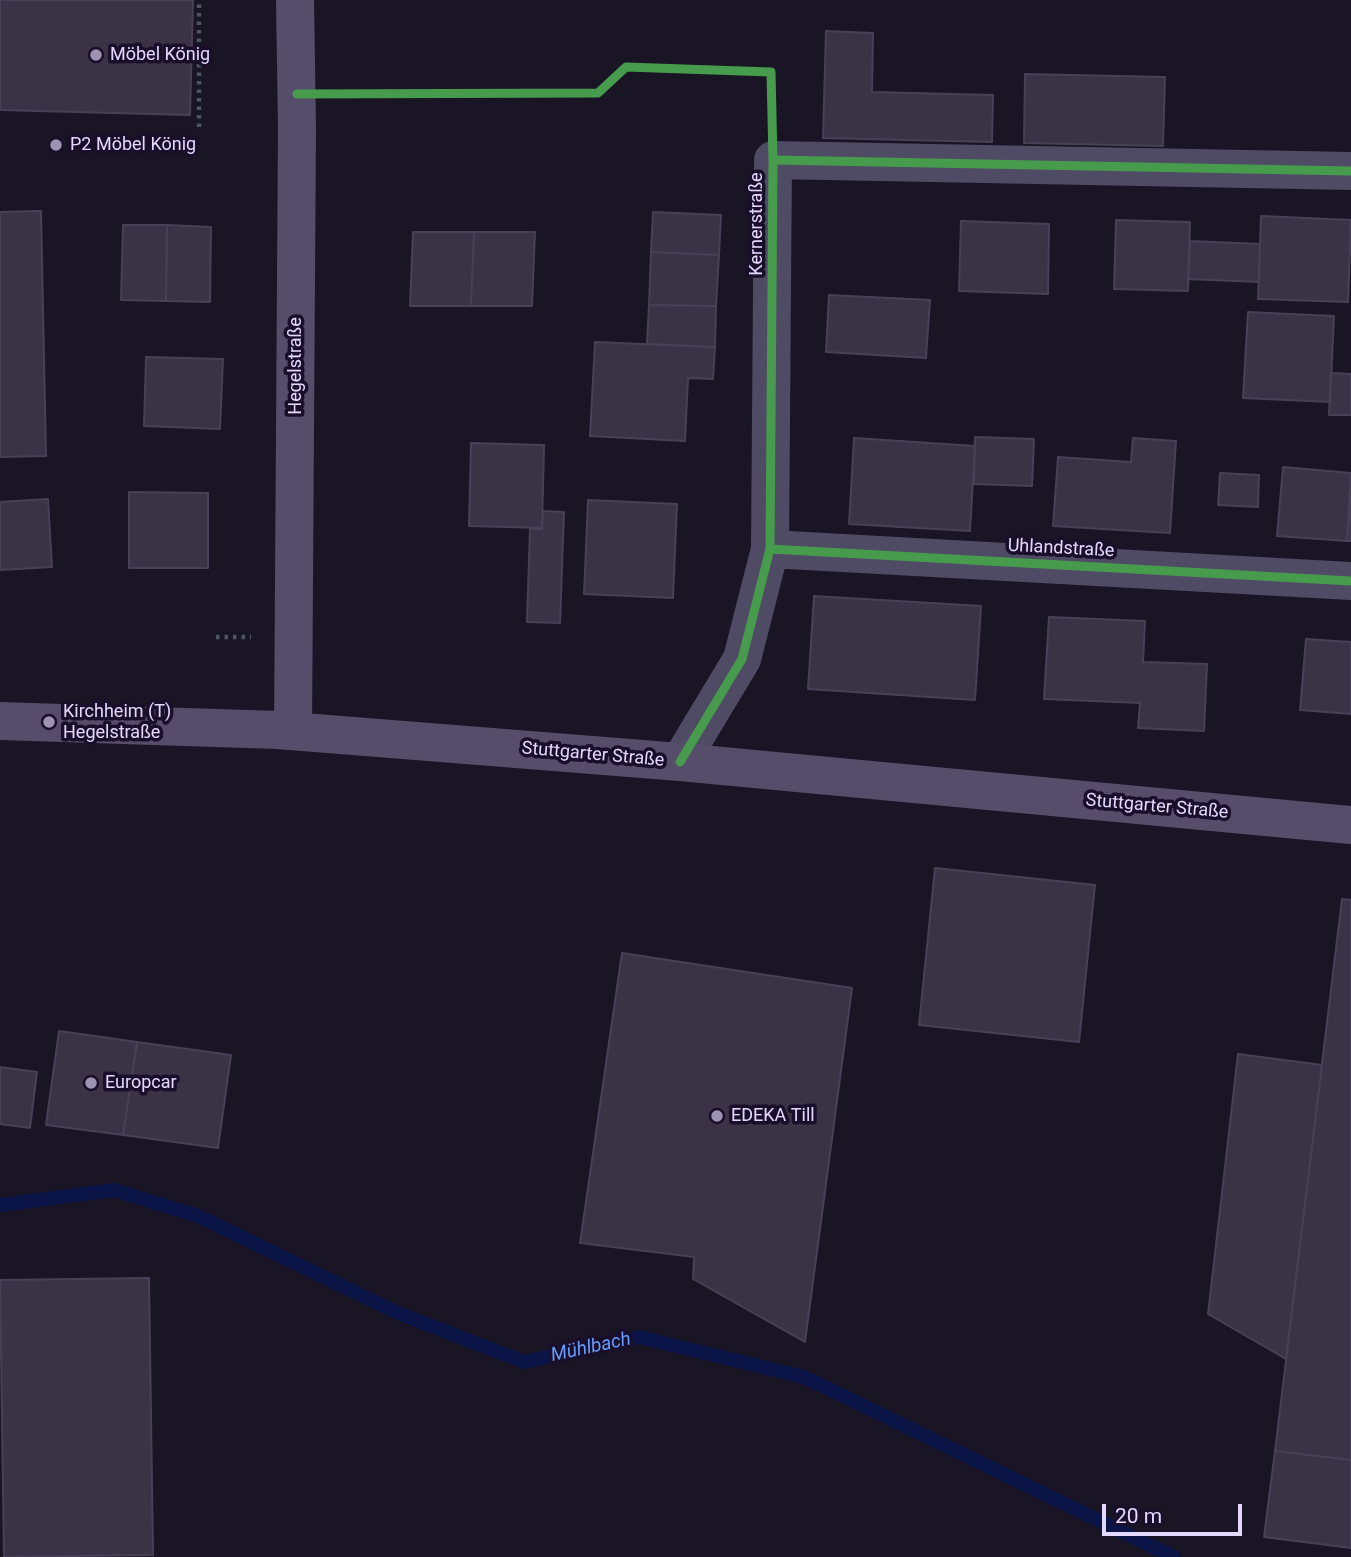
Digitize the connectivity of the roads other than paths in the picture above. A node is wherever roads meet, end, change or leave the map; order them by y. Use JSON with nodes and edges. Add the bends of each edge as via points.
{"nodes":[{"id":1,"x":295,"y":0,"type":"edge"},
{"id":2,"x":1351,"y":172,"type":"edge"},
{"id":3,"x":770,"y":549,"type":"junction"},
{"id":4,"x":1351,"y":581,"type":"edge"},
{"id":5,"x":0,"y":721,"type":"edge"},
{"id":6,"x":293,"y":731,"type":"junction"},
{"id":7,"x":680,"y":762,"type":"junction"},
{"id":8,"x":1351,"y":825,"type":"edge"}],
"edges":[{"from":1,"to":6,"type":"main road","name":"Hegelstraße"},
{"from":2,"to":3,"type":"street","name":"Kernerstraße","via":[[773,160]]},
{"from":3,"to":4,"type":"street","name":"Uhlandstraße"},
{"from":3,"to":7,"type":"street","name":"Kernerstraße","via":[[742,659]]},
{"from":5,"to":6,"type":"main road","name":"Stuttgarter Straße"},
{"from":6,"to":7,"type":"main road","name":"Stuttgarter Straße"},
{"from":7,"to":8,"type":"main road","name":"Stuttgarter Straße"}]}
